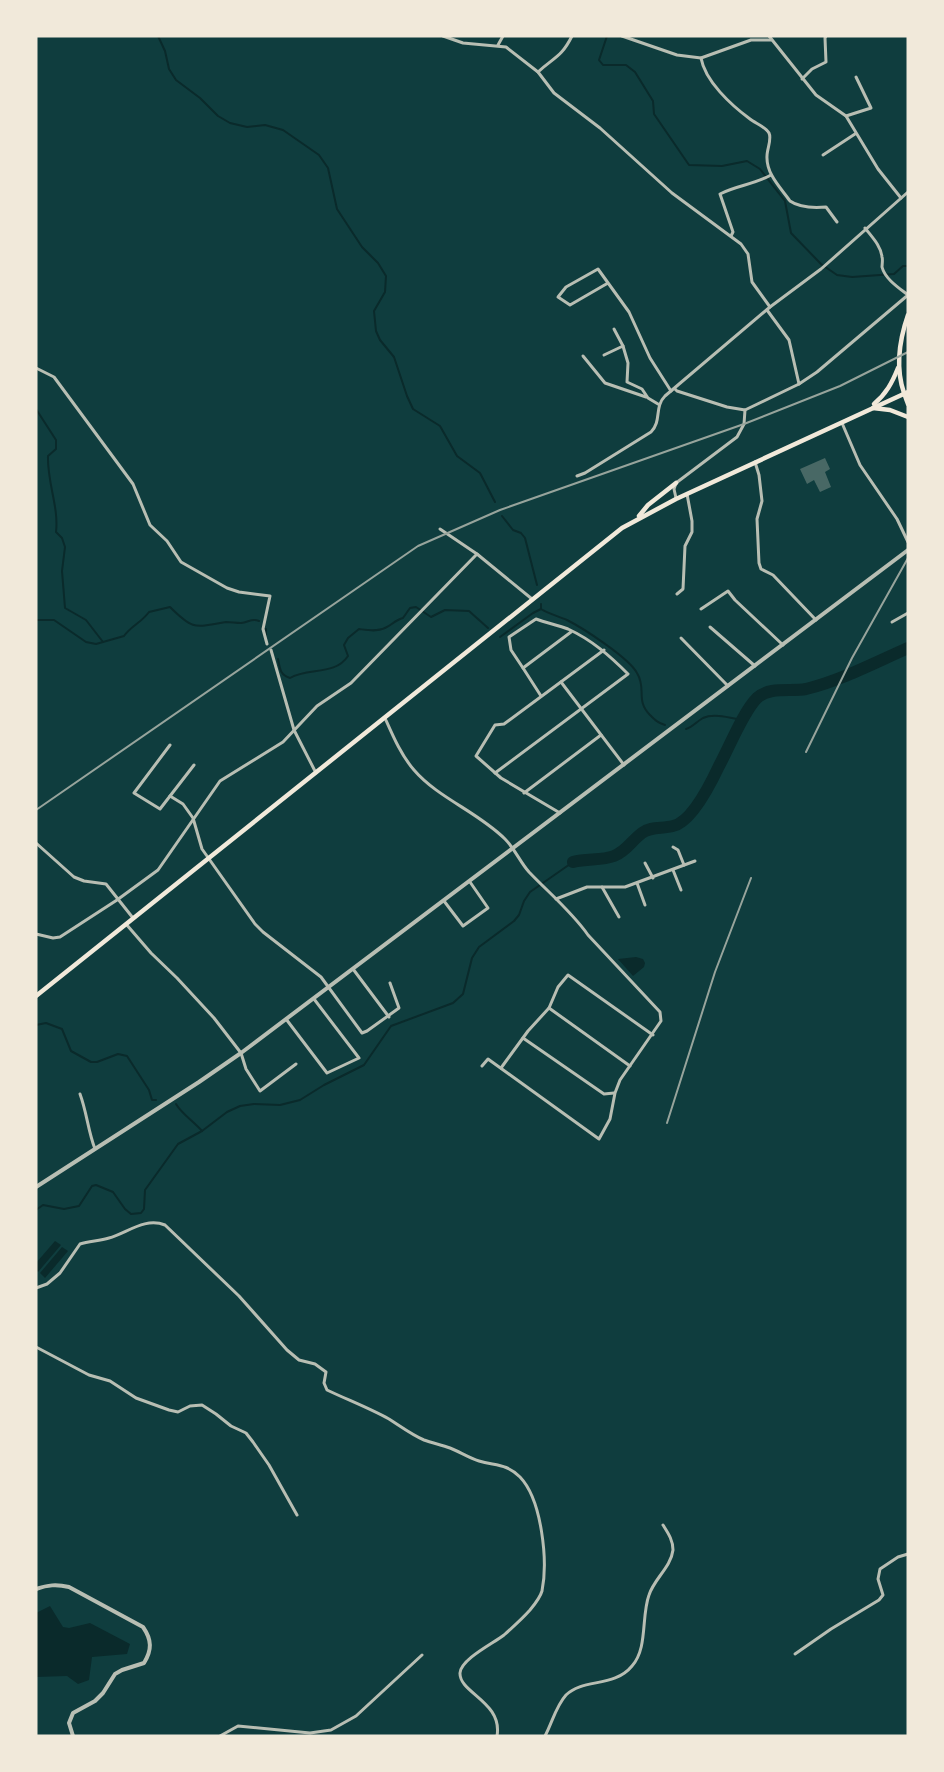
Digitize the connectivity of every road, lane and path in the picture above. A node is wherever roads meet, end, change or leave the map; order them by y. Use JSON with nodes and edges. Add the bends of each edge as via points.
{"nodes":[{"id":1,"x":443,"y":36,"type":"edge"},
{"id":2,"x":503,"y":36,"type":"edge"},
{"id":3,"x":572,"y":36,"type":"edge"},
{"id":4,"x":622,"y":36,"type":"edge"},
{"id":5,"x":769,"y":36,"type":"edge"},
{"id":6,"x":826,"y":36,"type":"edge"},
{"id":7,"x":771,"y":40,"type":"junction"},
{"id":8,"x":498,"y":45,"type":"junction"},
{"id":9,"x":701,"y":58,"type":"junction"},
{"id":10,"x":538,"y":72,"type":"junction"},
{"id":11,"x":856,"y":77,"type":"dead end"},
{"id":12,"x":802,"y":79,"type":"junction"},
{"id":13,"x":846,"y":116,"type":"junction"},
{"id":14,"x":855,"y":134,"type":"junction"},
{"id":15,"x":823,"y":155,"type":"dead end"},
{"id":16,"x":771,"y":175,"type":"junction"},
{"id":17,"x":908,"y":192,"type":"edge"},
{"id":18,"x":901,"y":198,"type":"junction"},
{"id":19,"x":837,"y":222,"type":"dead end"},
{"id":20,"x":865,"y":228,"type":"junction"},
{"id":21,"x":731,"y":236,"type":"junction"},
{"id":22,"x":608,"y":283,"type":"junction"},
{"id":23,"x":769,"y":308,"type":"junction"},
{"id":24,"x":908,"y":315,"type":"edge"},
{"id":25,"x":614,"y":328,"type":"dead end"},
{"id":26,"x":623,"y":346,"type":"junction"},
{"id":27,"x":604,"y":355,"type":"dead end"},
{"id":28,"x":583,"y":356,"type":"dead end"},
{"id":29,"x":898,"y":368,"type":"junction"},
{"id":30,"x":37,"y":370,"type":"edge"},
{"id":31,"x":799,"y":384,"type":"junction"},
{"id":32,"x":675,"y":388,"type":"junction"},
{"id":33,"x":671,"y":392,"type":"junction"},
{"id":34,"x":906,"y":392,"type":"edge"},
{"id":35,"x":648,"y":398,"type":"junction"},
{"id":36,"x":658,"y":404,"type":"junction"},
{"id":37,"x":908,"y":404,"type":"edge"},
{"id":38,"x":870,"y":408,"type":"junction"},
{"id":39,"x":745,"y":410,"type":"junction"},
{"id":40,"x":908,"y":417,"type":"edge"},
{"id":41,"x":841,"y":422,"type":"junction"},
{"id":42,"x":755,"y":462,"type":"junction"},
{"id":43,"x":577,"y":476,"type":"dead end"},
{"id":44,"x":676,"y":483,"type":"junction"},
{"id":45,"x":687,"y":494,"type":"junction"},
{"id":46,"x":676,"y":499,"type":"junction"},
{"id":47,"x":638,"y":518,"type":"junction"},
{"id":48,"x":440,"y":529,"type":"dead end"},
{"id":49,"x":908,"y":542,"type":"edge"},
{"id":50,"x":908,"y":550,"type":"edge"},
{"id":51,"x":477,"y":554,"type":"junction"},
{"id":52,"x":677,"y":594,"type":"dead end"},
{"id":53,"x":532,"y":599,"type":"junction"},
{"id":54,"x":701,"y":609,"type":"dead end"},
{"id":55,"x":908,"y":613,"type":"edge"},
{"id":56,"x":816,"y":620,"type":"junction"},
{"id":57,"x":892,"y":621,"type":"dead end"},
{"id":58,"x":710,"y":627,"type":"dead end"},
{"id":59,"x":572,"y":631,"type":"junction"},
{"id":60,"x":681,"y":638,"type":"dead end"},
{"id":61,"x":267,"y":644,"type":"dead end"},
{"id":62,"x":783,"y":645,"type":"junction"},
{"id":63,"x":604,"y":650,"type":"junction"},
{"id":64,"x":271,"y":651,"type":"dead end"},
{"id":65,"x":755,"y":666,"type":"junction"},
{"id":66,"x":523,"y":668,"type":"junction"},
{"id":67,"x":561,"y":682,"type":"junction"},
{"id":68,"x":728,"y":687,"type":"junction"},
{"id":69,"x":541,"y":696,"type":"junction"},
{"id":70,"x":581,"y":708,"type":"junction"},
{"id":71,"x":384,"y":717,"type":"junction"},
{"id":72,"x":294,"y":730,"type":"junction"},
{"id":73,"x":601,"y":735,"type":"junction"},
{"id":74,"x":170,"y":745,"type":"dead end"},
{"id":75,"x":194,"y":765,"type":"dead end"},
{"id":76,"x":624,"y":765,"type":"junction"},
{"id":77,"x":316,"y":773,"type":"junction"},
{"id":78,"x":495,"y":773,"type":"junction"},
{"id":79,"x":524,"y":793,"type":"junction"},
{"id":80,"x":170,"y":796,"type":"junction"},
{"id":81,"x":561,"y":813,"type":"junction"},
{"id":82,"x":193,"y":818,"type":"junction"},
{"id":83,"x":36,"y":843,"type":"edge"},
{"id":84,"x":673,"y":847,"type":"dead end"},
{"id":85,"x":514,"y":849,"type":"junction"},
{"id":86,"x":209,"y":858,"type":"junction"},
{"id":87,"x":695,"y":861,"type":"dead end"},
{"id":88,"x":645,"y":863,"type":"dead end"},
{"id":89,"x":684,"y":866,"type":"junction"},
{"id":90,"x":673,"y":870,"type":"junction"},
{"id":91,"x":653,"y":878,"type":"junction"},
{"id":92,"x":470,"y":882,"type":"junction"},
{"id":93,"x":637,"y":883,"type":"junction"},
{"id":94,"x":602,"y":887,"type":"junction"},
{"id":95,"x":681,"y":890,"type":"dead end"},
{"id":96,"x":556,"y":899,"type":"junction"},
{"id":97,"x":117,"y":900,"type":"junction"},
{"id":98,"x":444,"y":901,"type":"junction"},
{"id":99,"x":645,"y":905,"type":"dead end"},
{"id":100,"x":619,"y":917,"type":"dead end"},
{"id":101,"x":133,"y":918,"type":"junction"},
{"id":102,"x":126,"y":924,"type":"junction"},
{"id":103,"x":36,"y":934,"type":"edge"},
{"id":104,"x":353,"y":969,"type":"junction"},
{"id":105,"x":390,"y":983,"type":"dead end"},
{"id":106,"x":328,"y":988,"type":"junction"},
{"id":107,"x":36,"y":996,"type":"edge"},
{"id":108,"x":314,"y":999,"type":"junction"},
{"id":109,"x":549,"y":1008,"type":"junction"},
{"id":110,"x":389,"y":1017,"type":"junction"},
{"id":111,"x":286,"y":1019,"type":"junction"},
{"id":112,"x":653,"y":1035,"type":"junction"},
{"id":113,"x":523,"y":1038,"type":"junction"},
{"id":114,"x":241,"y":1053,"type":"junction"},
{"id":115,"x":296,"y":1064,"type":"dead end"},
{"id":116,"x":482,"y":1066,"type":"dead end"},
{"id":117,"x":630,"y":1066,"type":"junction"},
{"id":118,"x":501,"y":1068,"type":"junction"},
{"id":119,"x":615,"y":1093,"type":"junction"},
{"id":120,"x":81,"y":1094,"type":"dead end"},
{"id":121,"x":95,"y":1149,"type":"junction"},
{"id":122,"x":36,"y":1188,"type":"edge"},
{"id":123,"x":36,"y":1288,"type":"edge"},
{"id":124,"x":36,"y":1347,"type":"edge"},
{"id":125,"x":297,"y":1515,"type":"dead end"},
{"id":126,"x":663,"y":1525,"type":"dead end"},
{"id":127,"x":908,"y":1554,"type":"edge"},
{"id":128,"x":36,"y":1589,"type":"edge"},
{"id":129,"x":795,"y":1654,"type":"dead end"},
{"id":130,"x":422,"y":1655,"type":"dead end"},
{"id":131,"x":73,"y":1736,"type":"edge"},
{"id":132,"x":220,"y":1736,"type":"edge"},
{"id":133,"x":497,"y":1736,"type":"edge"},
{"id":134,"x":545,"y":1736,"type":"edge"}],
"edges":[{"from":1,"to":8,"type":"street","via":[[463,43]]},
{"from":2,"to":8,"type":"street"},
{"from":3,"to":10,"type":"street","via":[[560,56]]},
{"from":4,"to":9,"type":"street","via":[[677,55]]},
{"from":5,"to":7,"type":"street"},
{"from":6,"to":12,"type":"street","via":[[826,62]]},
{"from":7,"to":9,"type":"street","via":[[751,40]]},
{"from":7,"to":12,"type":"street"},
{"from":8,"to":10,"type":"street"},
{"from":9,"to":16,"type":"street","via":[[703,69],[726,97],[768,131],[767,162]]},
{"from":10,"to":21,"type":"street","via":[[554,93],[600,128],[672,193]]},
{"from":11,"to":13,"type":"street","via":[[871,108]]},
{"from":12,"to":13,"type":"street","via":[[816,95]]},
{"from":13,"to":14,"type":"street"},
{"from":14,"to":15,"type":"street"},
{"from":14,"to":18,"type":"street"},
{"from":16,"to":19,"type":"street","via":[[794,204],[826,207]]},
{"from":16,"to":21,"type":"street","via":[[720,194]]},
{"from":17,"to":18,"type":"street"},
{"from":18,"to":20,"type":"street"},
{"from":20,"to":23,"type":"street","via":[[821,269]]},
{"from":20,"to":31,"type":"street","via":[[880,248],[888,277],[908,295]]},
{"from":21,"to":23,"type":"street","via":[[748,254],[752,282]]},
{"from":22,"to":22,"type":"street","via":[[598,268],[566,287],[558,297],[570,305]]},
{"from":22,"to":33,"type":"street","via":[[629,312]]},
{"from":23,"to":31,"type":"street","via":[[789,340]]},
{"from":23,"to":32,"type":"street"},
{"from":24,"to":29,"type":"main road"},
{"from":25,"to":26,"type":"street"},
{"from":26,"to":27,"type":"street"},
{"from":26,"to":35,"type":"street","via":[[628,363],[627,382],[642,389]]},
{"from":28,"to":35,"type":"street","via":[[604,383]]},
{"from":29,"to":34,"type":"main road"},
{"from":29,"to":38,"type":"main road","via":[[893,382]]},
{"from":30,"to":61,"type":"street","via":[[54,377],[133,484],[150,525],[181,562],[227,588],[270,596],[264,622]]},
{"from":31,"to":39,"type":"street"},
{"from":32,"to":33,"type":"street"},
{"from":32,"to":39,"type":"street"},
{"from":33,"to":36,"type":"street"},
{"from":34,"to":37,"type":"main road"},
{"from":34,"to":38,"type":"main road"},
{"from":35,"to":36,"type":"street"},
{"from":36,"to":43,"type":"street","via":[[658,423],[651,432]]},
{"from":38,"to":40,"type":"main road"},
{"from":38,"to":41,"type":"main road"},
{"from":39,"to":44,"type":"street","via":[[744,424],[737,437]]},
{"from":41,"to":42,"type":"main road"},
{"from":41,"to":49,"type":"street","via":[[860,465]]},
{"from":42,"to":45,"type":"main road"},
{"from":42,"to":56,"type":"street","via":[[762,501],[757,519],[761,569],[773,576]]},
{"from":44,"to":46,"type":"street"},
{"from":44,"to":47,"type":"main road"},
{"from":45,"to":46,"type":"main road"},
{"from":45,"to":52,"type":"street","via":[[692,532],[685,546],[683,589]]},
{"from":46,"to":47,"type":"main road"},
{"from":47,"to":53,"type":"main road"},
{"from":48,"to":51,"type":"street"},
{"from":50,"to":56,"type":"street"},
{"from":51,"to":53,"type":"street"},
{"from":51,"to":72,"type":"street","via":[[351,683],[317,706]]},
{"from":53,"to":71,"type":"main road"},
{"from":54,"to":62,"type":"street","via":[[728,591]]},
{"from":55,"to":57,"type":"street"},
{"from":56,"to":62,"type":"street"},
{"from":58,"to":65,"type":"street"},
{"from":59,"to":63,"type":"street"},
{"from":59,"to":66,"type":"street"},
{"from":59,"to":66,"type":"street","via":[[536,619],[509,637],[511,650]]},
{"from":60,"to":68,"type":"street"},
{"from":62,"to":65,"type":"street"},
{"from":63,"to":67,"type":"street"},
{"from":63,"to":70,"type":"street","via":[[628,674]]},
{"from":64,"to":72,"type":"street"},
{"from":65,"to":68,"type":"street"},
{"from":66,"to":69,"type":"street"},
{"from":67,"to":69,"type":"street"},
{"from":67,"to":70,"type":"street"},
{"from":68,"to":76,"type":"street"},
{"from":69,"to":78,"type":"street","via":[[504,724],[495,725],[476,756]]},
{"from":70,"to":73,"type":"street"},
{"from":70,"to":78,"type":"street"},
{"from":71,"to":77,"type":"main road"},
{"from":71,"to":85,"type":"street","via":[[413,770],[486,823]]},
{"from":72,"to":77,"type":"street"},
{"from":72,"to":82,"type":"street","via":[[283,742],[220,781]]},
{"from":73,"to":76,"type":"street"},
{"from":73,"to":79,"type":"street"},
{"from":74,"to":80,"type":"street","via":[[134,793],[160,809]]},
{"from":75,"to":80,"type":"street"},
{"from":76,"to":81,"type":"street"},
{"from":77,"to":86,"type":"main road"},
{"from":78,"to":79,"type":"street"},
{"from":79,"to":81,"type":"street"},
{"from":80,"to":82,"type":"street","via":[[183,804]]},
{"from":81,"to":85,"type":"street"},
{"from":82,"to":86,"type":"street","via":[[202,849]]},
{"from":82,"to":97,"type":"street","via":[[158,870]]},
{"from":83,"to":97,"type":"street","via":[[74,877],[106,884]]},
{"from":84,"to":89,"type":"street"},
{"from":85,"to":92,"type":"street"},
{"from":85,"to":96,"type":"street","via":[[522,864]]},
{"from":86,"to":101,"type":"main road"},
{"from":86,"to":106,"type":"street","via":[[263,933],[321,977]]},
{"from":87,"to":89,"type":"street"},
{"from":88,"to":91,"type":"street"},
{"from":89,"to":90,"type":"street"},
{"from":90,"to":91,"type":"street"},
{"from":90,"to":95,"type":"street"},
{"from":91,"to":93,"type":"street"},
{"from":92,"to":98,"type":"street"},
{"from":92,"to":98,"type":"street","via":[[488,908],[463,927]]},
{"from":93,"to":94,"type":"street"},
{"from":93,"to":99,"type":"street"},
{"from":94,"to":96,"type":"street","via":[[587,887]]},
{"from":94,"to":100,"type":"street"},
{"from":96,"to":112,"type":"street","via":[[660,1012],[661,1021]]},
{"from":97,"to":101,"type":"street"},
{"from":97,"to":103,"type":"street","via":[[60,937]]},
{"from":98,"to":104,"type":"street"},
{"from":101,"to":102,"type":"main road"},
{"from":102,"to":107,"type":"main road"},
{"from":102,"to":114,"type":"street","via":[[214,1018]]},
{"from":104,"to":106,"type":"street"},
{"from":104,"to":110,"type":"street"},
{"from":105,"to":110,"type":"street","via":[[399,1008]]},
{"from":106,"to":108,"type":"street"},
{"from":106,"to":110,"type":"street","via":[[362,1033]]},
{"from":108,"to":111,"type":"street"},
{"from":108,"to":111,"type":"street","via":[[359,1058],[327,1073]]},
{"from":109,"to":112,"type":"street","via":[[568,975]]},
{"from":109,"to":113,"type":"street"},
{"from":109,"to":117,"type":"street"},
{"from":111,"to":114,"type":"street"},
{"from":112,"to":117,"type":"street"},
{"from":113,"to":118,"type":"street"},
{"from":113,"to":119,"type":"street","via":[[604,1094]]},
{"from":114,"to":115,"type":"street","via":[[260,1090]]},
{"from":114,"to":121,"type":"street"},
{"from":116,"to":118,"type":"street","via":[[488,1059]]},
{"from":117,"to":119,"type":"street"},
{"from":118,"to":119,"type":"street","via":[[599,1139],[610,1119]]},
{"from":120,"to":121,"type":"street"},
{"from":121,"to":122,"type":"street"},
{"from":123,"to":133,"type":"street","via":[[60,1274],[80,1244],[139,1225],[165,1224],[239,1296],[287,1350],[326,1372],[327,1390],[423,1439],[480,1462],[500,1465],[520,1477],[532,1497],[541,1531],[541,1593],[526,1615],[471,1658],[460,1672],[462,1680],[494,1714]]},
{"from":124,"to":125,"type":"street","via":[[89,1376],[110,1381],[136,1398],[178,1412],[202,1405],[246,1433]]},
{"from":126,"to":134,"type":"street","via":[[673,1550],[649,1594],[634,1664],[611,1681],[571,1691],[559,1705]]},
{"from":127,"to":129,"type":"street","via":[[880,1569],[879,1600]]},
{"from":128,"to":131,"type":"street","via":[[58,1584],[69,1587],[143,1627],[149,1636],[151,1646],[144,1663],[115,1674],[95,1701],[73,1713],[69,1723]]},
{"from":130,"to":132,"type":"street","via":[[356,1716],[331,1730],[310,1733],[238,1726]]}]}
